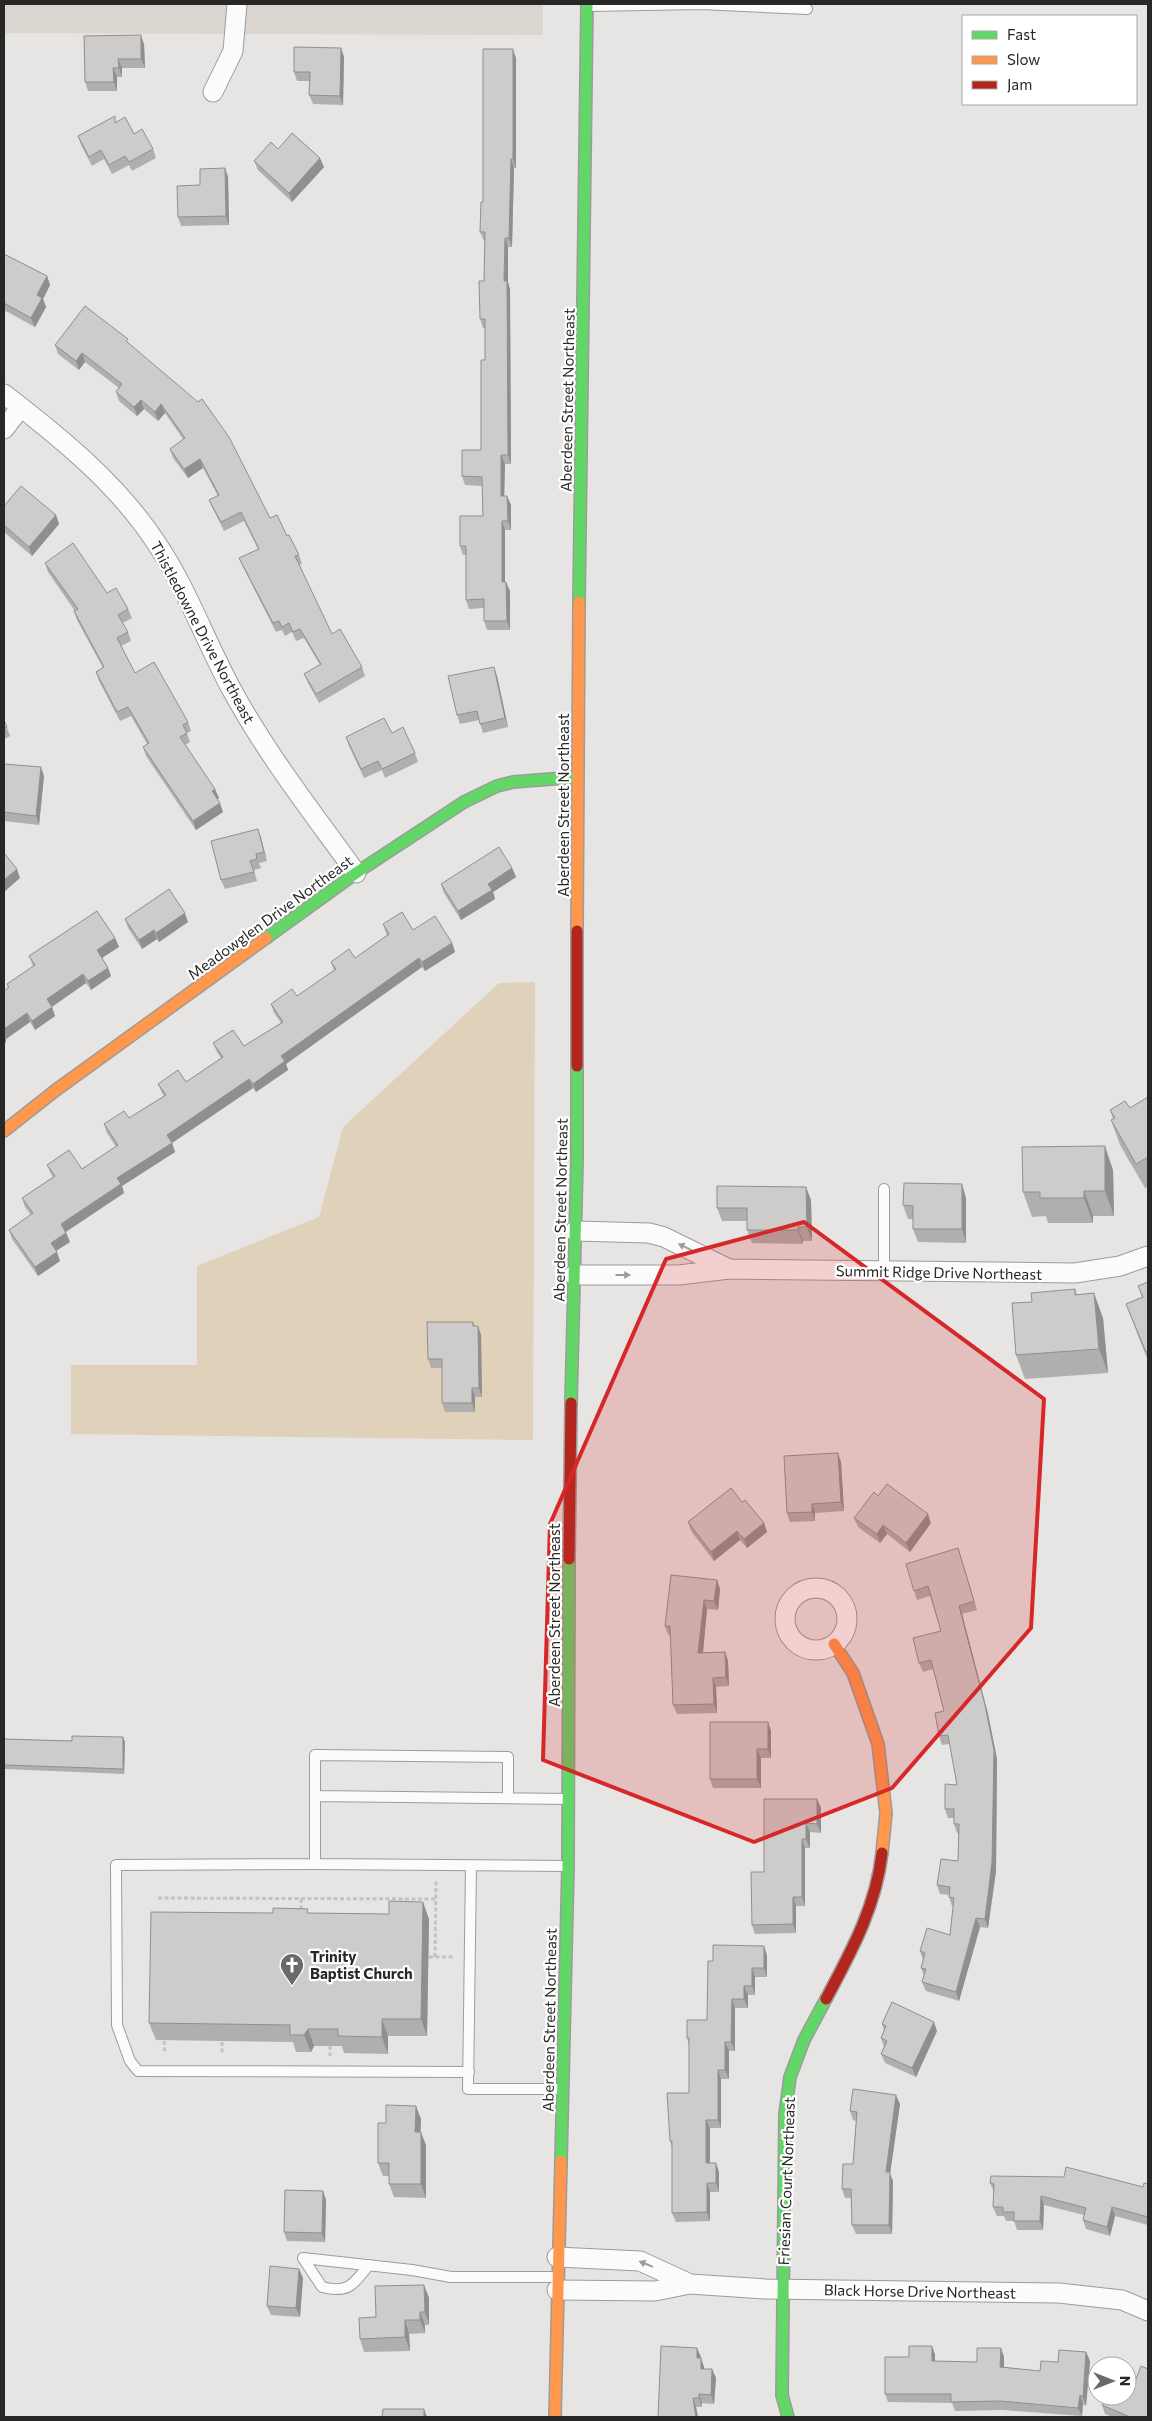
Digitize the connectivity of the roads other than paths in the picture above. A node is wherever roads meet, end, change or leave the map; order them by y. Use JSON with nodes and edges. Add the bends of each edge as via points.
{"nodes":[{"id":1,"x":237,"y":4,"type":"edge"},
{"id":2,"x":587,"y":5,"type":"edge"},
{"id":3,"x":807,"y":9,"type":"dead end"},
{"id":4,"x":213,"y":92,"type":"dead end"},
{"id":5,"x":4,"y":394,"type":"edge"},
{"id":6,"x":21,"y":407,"type":"junction"},
{"id":7,"x":4,"y":429,"type":"edge"},
{"id":8,"x":577,"y":777,"type":"junction"},
{"id":9,"x":356,"y":872,"type":"junction"},
{"id":10,"x":4,"y":1131,"type":"edge"},
{"id":11,"x":884,"y":1189,"type":"dead end"},
{"id":12,"x":575,"y":1231,"type":"junction"},
{"id":13,"x":1148,"y":1256,"type":"edge"},
{"id":14,"x":729,"y":1269,"type":"junction"},
{"id":15,"x":884,"y":1272,"type":"junction"},
{"id":16,"x":574,"y":1275,"type":"junction"},
{"id":17,"x":834,"y":1644,"type":"dead end"},
{"id":18,"x":315,"y":1796,"type":"junction"},
{"id":19,"x":508,"y":1798,"type":"junction"},
{"id":20,"x":568,"y":1799,"type":"junction"},
{"id":21,"x":315,"y":1864,"type":"junction"},
{"id":22,"x":471,"y":1866,"type":"junction"},
{"id":23,"x":568,"y":1866,"type":"junction"},
{"id":24,"x":469,"y":2072,"type":"junction"},
{"id":25,"x":563,"y":2089,"type":"junction"},
{"id":26,"x":557,"y":2257,"type":"junction"},
{"id":27,"x":369,"y":2265,"type":"junction"},
{"id":28,"x":557,"y":2284,"type":"junction"},
{"id":29,"x":690,"y":2284,"type":"junction"},
{"id":30,"x":783,"y":2289,"type":"junction"},
{"id":31,"x":1148,"y":2311,"type":"edge"},
{"id":32,"x":555,"y":2417,"type":"edge"},
{"id":33,"x":788,"y":2417,"type":"edge"}],
"edges":[{"from":1,"to":4,"type":"street","via":[[233,51]]},
{"from":2,"to":3,"type":"lane","via":[[701,4]]},
{"from":2,"to":8,"type":"street","name":"Aberdeen Street Northeast"},
{"from":5,"to":6,"type":"street","name":"Thistledowne Drive Northeast"},
{"from":6,"to":7,"type":"street"},
{"from":6,"to":9,"type":"street","name":"Thistledowne Drive Northeast","via":[[80,455],[121,498],[157,543],[233,691],[277,766]]},
{"from":8,"to":9,"type":"street","name":"Meadowglen Drive Northeast","via":[[528,779],[497,786],[464,802]]},
{"from":8,"to":12,"type":"street","name":"Aberdeen Street Northeast"},
{"from":9,"to":10,"type":"street","name":"Meadowglen Drive Northeast"},
{"from":11,"to":15,"type":"lane"},
{"from":14,"to":12,"type":"street","name":"Summit Ridge Drive Northeast","one_way":true,"via":[[664,1237],[649,1233]]},
{"from":12,"to":16,"type":"street","name":"Aberdeen Street Northeast"},
{"from":13,"to":15,"type":"street","name":"Summit Ridge Drive Northeast","via":[[1120,1266],[1075,1273]]},
{"from":14,"to":15,"type":"street","name":"Summit Ridge Drive Northeast"},
{"from":16,"to":14,"type":"street","name":"Summit Ridge Drive Northeast","one_way":true,"via":[[679,1275]]},
{"from":16,"to":20,"type":"street","name":"Aberdeen Street Northeast"},
{"from":17,"to":30,"type":"street","name":"Friesian Court Northeast","via":[[853,1673],[878,1744],[886,1813],[879,1879],[860,1936],[804,2040],[790,2077],[786,2114]]},
{"from":18,"to":19,"type":"lane"},
{"from":18,"to":19,"type":"lane","via":[[315,1755],[508,1757]]},
{"from":18,"to":21,"type":"lane"},
{"from":19,"to":20,"type":"lane"},
{"from":20,"to":23,"type":"street","name":"Aberdeen Street Northeast"},
{"from":21,"to":22,"type":"lane"},
{"from":21,"to":24,"type":"lane","via":[[116,1865],[117,2025],[130,2061],[138,2071]]},
{"from":22,"to":23,"type":"lane"},
{"from":22,"to":24,"type":"lane"},
{"from":23,"to":25,"type":"street","name":"Aberdeen Street Northeast"},
{"from":24,"to":25,"type":"lane","via":[[468,2089]]},
{"from":25,"to":26,"type":"street","name":"Aberdeen Street Northeast"},
{"from":26,"to":28,"type":"street","name":"Aberdeen Street Northeast"},
{"from":29,"to":26,"type":"street","name":"Black Horse Drive Northeast","one_way":true,"via":[[640,2261]]},
{"from":27,"to":27,"type":"lane","via":[[355,2282],[345,2289],[334,2290],[322,2287],[303,2258]]},
{"from":27,"to":28,"type":"lane","via":[[452,2277]]},
{"from":28,"to":29,"type":"street","name":"Black Horse Drive Northeast","via":[[654,2291]]},
{"from":28,"to":32,"type":"street","name":"Aberdeen Street Northeast"},
{"from":29,"to":30,"type":"street","name":"Black Horse Drive Northeast"},
{"from":30,"to":31,"type":"street","name":"Black Horse Drive Northeast","via":[[1059,2293],[1122,2300]]},
{"from":30,"to":33,"type":"street","name":"Friesian Court Northeast","via":[[782,2395]]}]}
